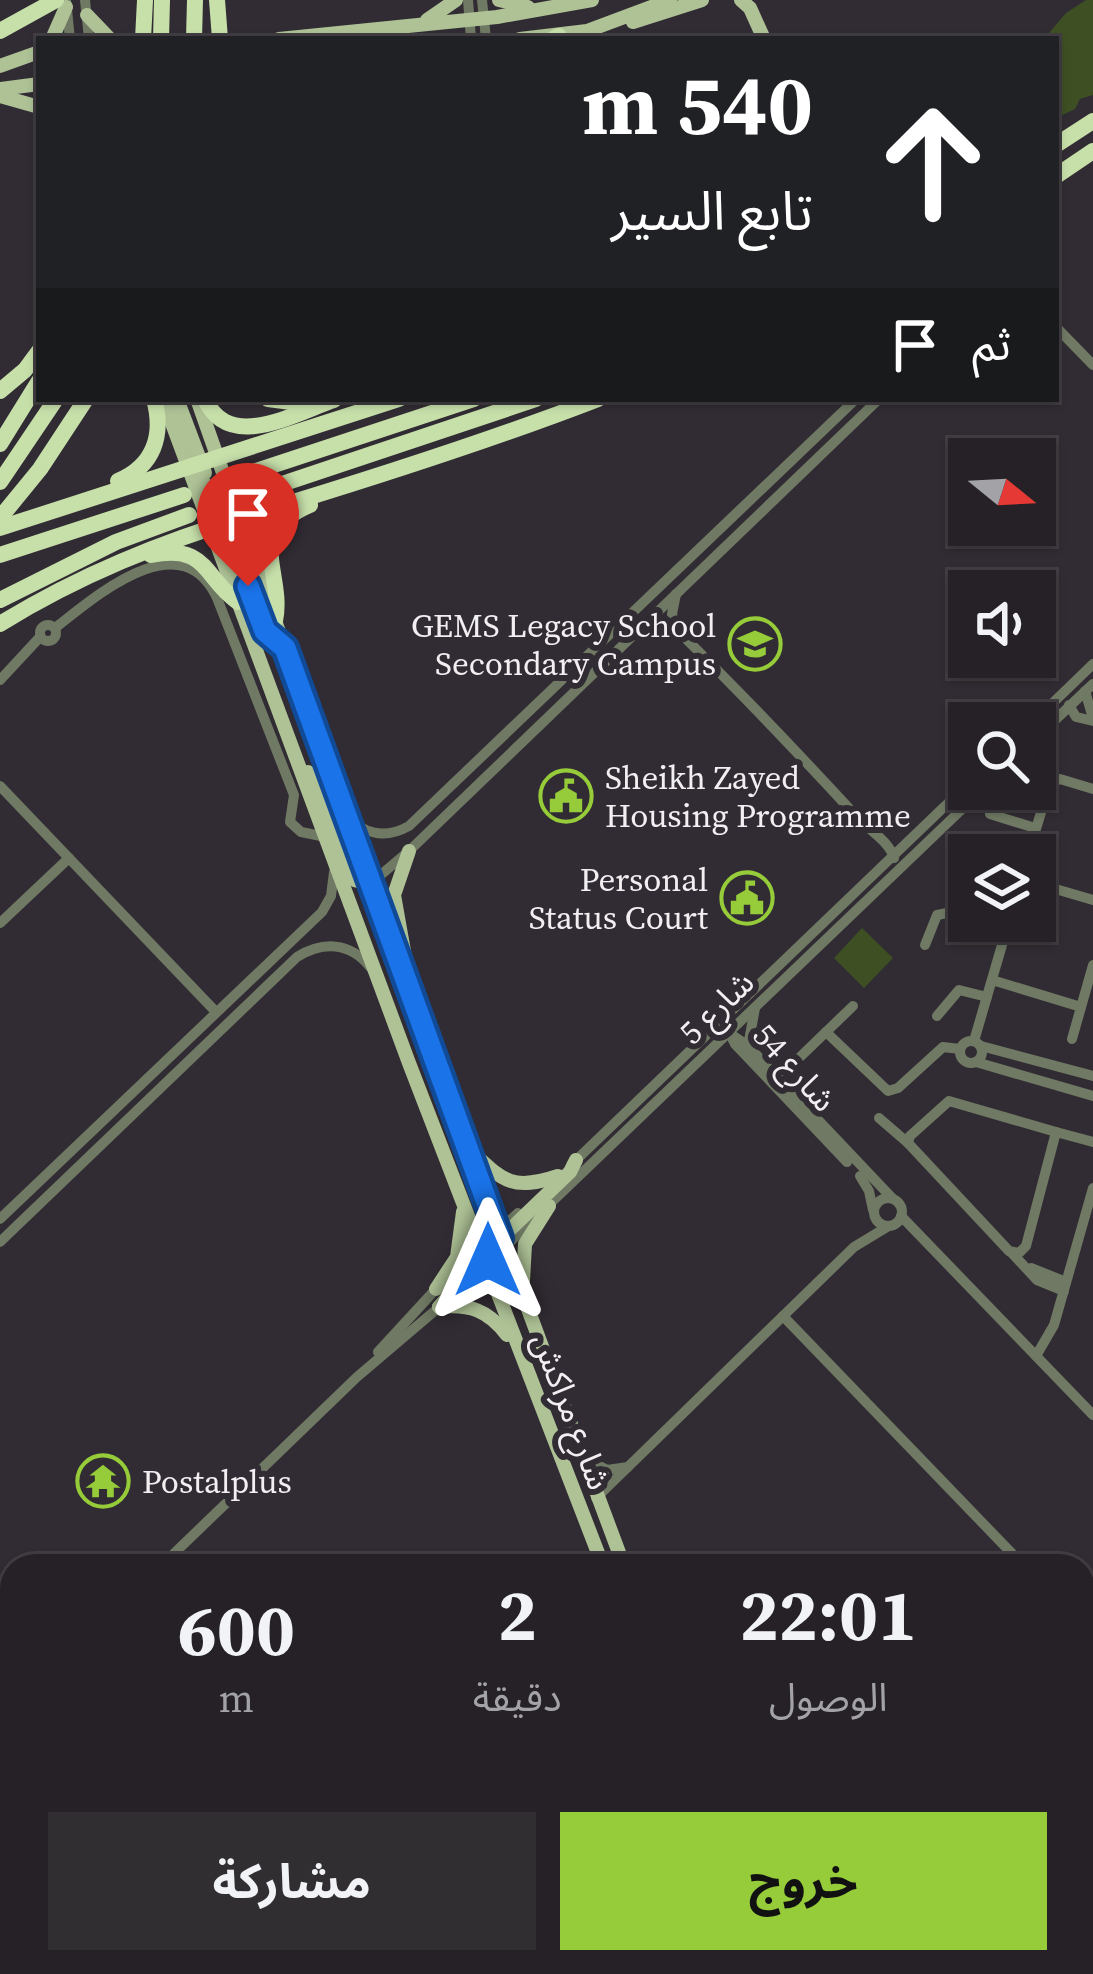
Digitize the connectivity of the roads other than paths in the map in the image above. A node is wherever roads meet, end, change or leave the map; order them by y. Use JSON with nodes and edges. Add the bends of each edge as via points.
{"nodes":[{"id":1,"x":145,"y":0,"type":"edge"},
{"id":2,"x":162,"y":0,"type":"edge"},
{"id":3,"x":195,"y":0,"type":"edge"},
{"id":4,"x":217,"y":0,"type":"edge"},
{"id":5,"x":456,"y":0,"type":"edge"},
{"id":6,"x":468,"y":0,"type":"edge"},
{"id":7,"x":482,"y":0,"type":"edge"},
{"id":8,"x":500,"y":0,"type":"edge"},
{"id":9,"x":592,"y":0,"type":"edge"},
{"id":10,"x":670,"y":0,"type":"edge"},
{"id":11,"x":702,"y":0,"type":"edge"},
{"id":12,"x":741,"y":0,"type":"edge"},
{"id":13,"x":62,"y":2,"type":"edge"},
{"id":14,"x":86,"y":8,"type":"edge"},
{"id":15,"x":551,"y":9,"type":"junction"},
{"id":16,"x":477,"y":20,"type":"junction"},
{"id":17,"x":616,"y":22,"type":"junction"},
{"id":18,"x":416,"y":24,"type":"junction"},
{"id":19,"x":1,"y":31,"type":"edge"},
{"id":20,"x":53,"y":36,"type":"edge"},
{"id":21,"x":69,"y":36,"type":"edge"},
{"id":22,"x":108,"y":36,"type":"edge"},
{"id":23,"x":143,"y":36,"type":"edge"},
{"id":24,"x":161,"y":36,"type":"edge"},
{"id":25,"x":194,"y":36,"type":"edge"},
{"id":26,"x":220,"y":36,"type":"edge"},
{"id":27,"x":306,"y":36,"type":"edge"},
{"id":28,"x":473,"y":36,"type":"edge"},
{"id":29,"x":485,"y":36,"type":"edge"},
{"id":30,"x":564,"y":36,"type":"edge"},
{"id":31,"x":763,"y":36,"type":"edge"},
{"id":32,"x":36,"y":53,"type":"edge"},
{"id":33,"x":36,"y":65,"type":"edge"},
{"id":34,"x":0,"y":66,"type":"edge"},
{"id":35,"x":36,"y":85,"type":"edge"},
{"id":36,"x":0,"y":92,"type":"edge"},
{"id":37,"x":36,"y":105,"type":"edge"},
{"id":38,"x":1093,"y":121,"type":"edge"},
{"id":39,"x":1059,"y":143,"type":"edge"},
{"id":40,"x":1093,"y":151,"type":"edge"},
{"id":41,"x":1059,"y":174,"type":"edge"},
{"id":42,"x":1059,"y":330,"type":"edge"},
{"id":43,"x":36,"y":355,"type":"edge"},
{"id":44,"x":1093,"y":365,"type":"edge"},
{"id":45,"x":36,"y":386,"type":"edge"},
{"id":46,"x":0,"y":391,"type":"edge"},
{"id":47,"x":54,"y":402,"type":"edge"},
{"id":48,"x":84,"y":402,"type":"edge"},
{"id":49,"x":159,"y":402,"type":"edge"},
{"id":50,"x":161,"y":402,"type":"edge"},
{"id":51,"x":178,"y":402,"type":"edge"},
{"id":52,"x":201,"y":402,"type":"edge"},
{"id":53,"x":204,"y":402,"type":"edge"},
{"id":54,"x":283,"y":402,"type":"edge"},
{"id":55,"x":316,"y":402,"type":"edge"},
{"id":56,"x":326,"y":402,"type":"edge"},
{"id":57,"x":390,"y":402,"type":"edge"},
{"id":58,"x":465,"y":402,"type":"edge"},
{"id":59,"x":527,"y":402,"type":"edge"},
{"id":60,"x":590,"y":402,"type":"edge"},
{"id":61,"x":853,"y":402,"type":"edge"},
{"id":62,"x":872,"y":402,"type":"edge"},
{"id":63,"x":0,"y":444,"type":"edge"},
{"id":64,"x":202,"y":464,"type":"junction"},
{"id":65,"x":244,"y":476,"type":"dead end"},
{"id":66,"x":0,"y":482,"type":"edge"},
{"id":67,"x":340,"y":485,"type":"junction"},
{"id":68,"x":252,"y":494,"type":"dead end"},
{"id":69,"x":184,"y":495,"type":"dead end"},
{"id":70,"x":90,"y":499,"type":"junction"},
{"id":71,"x":189,"y":515,"type":"dead end"},
{"id":72,"x":226,"y":517,"type":"junction"},
{"id":73,"x":0,"y":518,"type":"edge"},
{"id":74,"x":0,"y":528,"type":"edge"},
{"id":75,"x":0,"y":555,"type":"edge"},
{"id":76,"x":92,"y":573,"type":"junction"},
{"id":77,"x":676,"y":594,"type":"junction"},
{"id":78,"x":0,"y":600,"type":"edge"},
{"id":79,"x":238,"y":602,"type":"junction"},
{"id":80,"x":638,"y":608,"type":"junction"},
{"id":81,"x":658,"y":612,"type":"junction"},
{"id":82,"x":275,"y":621,"type":"junction"},
{"id":83,"x":0,"y":624,"type":"edge"},
{"id":84,"x":679,"y":632,"type":"junction"},
{"id":85,"x":285,"y":648,"type":"junction"},
{"id":86,"x":1093,"y":668,"type":"edge"},
{"id":87,"x":0,"y":680,"type":"edge"},
{"id":88,"x":1089,"y":687,"type":"edge"},
{"id":89,"x":1055,"y":702,"type":"edge"},
{"id":90,"x":1069,"y":707,"type":"junction"},
{"id":91,"x":1056,"y":719,"type":"edge"},
{"id":92,"x":1093,"y":720,"type":"edge"},
{"id":93,"x":296,"y":760,"type":"junction"},
{"id":94,"x":0,"y":786,"type":"edge"},
{"id":95,"x":1093,"y":789,"type":"edge"},
{"id":96,"x":948,"y":803,"type":"edge"},
{"id":97,"x":961,"y":810,"type":"edge"},
{"id":98,"x":291,"y":811,"type":"junction"},
{"id":99,"x":342,"y":811,"type":"junction"},
{"id":100,"x":990,"y":814,"type":"dead end"},
{"id":101,"x":318,"y":817,"type":"junction"},
{"id":102,"x":1035,"y":828,"type":"junction"},
{"id":103,"x":1033,"y":834,"type":"edge"},
{"id":104,"x":873,"y":835,"type":"junction"},
{"id":105,"x":327,"y":841,"type":"junction"},
{"id":106,"x":409,"y":850,"type":"junction"},
{"id":107,"x":894,"y":853,"type":"junction"},
{"id":108,"x":69,"y":858,"type":"junction"},
{"id":109,"x":876,"y":871,"type":"junction"},
{"id":110,"x":370,"y":884,"type":"junction"},
{"id":111,"x":1056,"y":889,"type":"edge"},
{"id":112,"x":1093,"y":900,"type":"edge"},
{"id":113,"x":948,"y":913,"type":"edge"},
{"id":114,"x":0,"y":923,"type":"edge"},
{"id":115,"x":808,"y":937,"type":"junction"},
{"id":116,"x":828,"y":937,"type":"junction"},
{"id":117,"x":1003,"y":942,"type":"edge"},
{"id":118,"x":925,"y":945,"type":"dead end"},
{"id":119,"x":1093,"y":965,"type":"edge"},
{"id":120,"x":405,"y":979,"type":"junction"},
{"id":121,"x":992,"y":980,"type":"junction"},
{"id":122,"x":383,"y":990,"type":"junction"},
{"id":123,"x":987,"y":997,"type":"junction"},
{"id":124,"x":853,"y":1006,"type":"dead end"},
{"id":125,"x":1081,"y":1007,"type":"junction"},
{"id":126,"x":754,"y":1008,"type":"junction"},
{"id":127,"x":216,"y":1012,"type":"junction"},
{"id":128,"x":937,"y":1016,"type":"dead end"},
{"id":129,"x":710,"y":1029,"type":"junction"},
{"id":130,"x":728,"y":1032,"type":"junction"},
{"id":131,"x":826,"y":1032,"type":"junction"},
{"id":132,"x":1072,"y":1039,"type":"dead end"},
{"id":133,"x":978,"y":1043,"type":"junction"},
{"id":134,"x":746,"y":1049,"type":"junction"},
{"id":135,"x":960,"y":1049,"type":"junction"},
{"id":136,"x":171,"y":1056,"type":"junction"},
{"id":137,"x":800,"y":1058,"type":"dead end"},
{"id":138,"x":976,"y":1062,"type":"junction"},
{"id":139,"x":696,"y":1063,"type":"junction"},
{"id":140,"x":180,"y":1069,"type":"junction"},
{"id":141,"x":1079,"y":1072,"type":"junction"},
{"id":142,"x":1093,"y":1076,"type":"edge"},
{"id":143,"x":1073,"y":1090,"type":"junction"},
{"id":144,"x":1093,"y":1096,"type":"edge"},
{"id":145,"x":879,"y":1118,"type":"dead end"},
{"id":146,"x":1056,"y":1132,"type":"junction"},
{"id":147,"x":1093,"y":1142,"type":"edge"},
{"id":148,"x":908,"y":1143,"type":"junction"},
{"id":149,"x":466,"y":1147,"type":"junction"},
{"id":150,"x":577,"y":1160,"type":"junction"},
{"id":151,"x":448,"y":1161,"type":"junction"},
{"id":152,"x":558,"y":1176,"type":"junction"},
{"id":153,"x":1093,"y":1188,"type":"edge"},
{"id":154,"x":892,"y":1198,"type":"junction"},
{"id":155,"x":463,"y":1201,"type":"junction"},
{"id":156,"x":549,"y":1205,"type":"junction"},
{"id":157,"x":873,"y":1211,"type":"junction"},
{"id":158,"x":0,"y":1219,"type":"edge"},
{"id":159,"x":894,"y":1223,"type":"junction"},
{"id":160,"x":0,"y":1242,"type":"edge"},
{"id":161,"x":854,"y":1246,"type":"junction"},
{"id":162,"x":492,"y":1248,"type":"junction"},
{"id":163,"x":1017,"y":1252,"type":"junction"},
{"id":164,"x":1065,"y":1286,"type":"junction"},
{"id":165,"x":436,"y":1289,"type":"junction"},
{"id":166,"x":524,"y":1298,"type":"junction"},
{"id":167,"x":439,"y":1307,"type":"junction"},
{"id":168,"x":784,"y":1316,"type":"junction"},
{"id":169,"x":519,"y":1350,"type":"junction"},
{"id":170,"x":544,"y":1351,"type":"junction"},
{"id":171,"x":1039,"y":1358,"type":"junction"},
{"id":172,"x":361,"y":1373,"type":"junction"},
{"id":173,"x":1093,"y":1415,"type":"edge"},
{"id":174,"x":580,"y":1455,"type":"junction"},
{"id":175,"x":631,"y":1466,"type":"junction"},
{"id":176,"x":596,"y":1498,"type":"junction"},
{"id":177,"x":172,"y":1554,"type":"edge"},
{"id":178,"x":600,"y":1554,"type":"edge"},
{"id":179,"x":619,"y":1554,"type":"edge"},
{"id":180,"x":1012,"y":1554,"type":"edge"}],
"edges":[{"from":1,"to":23,"type":"highway"},
{"from":2,"to":24,"type":"highway"},
{"from":3,"to":25,"type":"highway"},
{"from":4,"to":26,"type":"highway"},
{"from":5,"to":18,"type":"main road"},
{"from":6,"to":16,"type":"street"},
{"from":7,"to":16,"type":"street"},
{"from":8,"to":15,"type":"main road"},
{"from":9,"to":15,"type":"main road"},
{"from":10,"to":17,"type":"main road"},
{"from":11,"to":17,"type":"main road"},
{"from":12,"to":31,"type":"main road"},
{"from":13,"to":19,"type":"highway"},
{"from":13,"to":20,"type":"main road"},
{"from":13,"to":21,"type":"street"},
{"from":14,"to":22,"type":"main road"},
{"from":15,"to":16,"type":"main road"},
{"from":16,"to":18,"type":"main road"},
{"from":16,"to":28,"type":"street"},
{"from":16,"to":29,"type":"street"},
{"from":17,"to":30,"type":"main road"},
{"from":18,"to":27,"type":"main road"},
{"from":32,"to":34,"type":"main road"},
{"from":33,"to":34,"type":"main road"},
{"from":35,"to":36,"type":"main road"},
{"from":36,"to":37,"type":"main road"},
{"from":38,"to":39,"type":"highway"},
{"from":40,"to":41,"type":"highway"},
{"from":42,"to":44,"type":"street"},
{"from":43,"to":46,"type":"highway"},
{"from":45,"to":63,"type":"highway"},
{"from":47,"to":66,"type":"highway"},
{"from":48,"to":73,"type":"highway"},
{"from":49,"to":70,"type":"highway","via":[[148,460]]},
{"from":50,"to":64,"type":"main road","name":"شارع مراكش"},
{"from":51,"to":64,"type":"main road"},
{"from":52,"to":64,"type":"main road","name":"شارع مراكش"},
{"from":53,"to":56,"type":"highway","via":[[218,419],[244,428]]},
{"from":54,"to":55,"type":"highway"},
{"from":57,"to":64,"type":"highway"},
{"from":58,"to":65,"type":"highway"},
{"from":59,"to":68,"type":"highway"},
{"from":60,"to":67,"type":"highway"},
{"from":61,"to":80,"type":"street"},
{"from":62,"to":77,"type":"street"},
{"from":64,"to":70,"type":"highway"},
{"from":64,"to":72,"type":"main road","name":"شارع مراكش"},
{"from":64,"to":72,"type":"main road"},
{"from":67,"to":72,"type":"highway"},
{"from":67,"to":82,"type":"highway","via":[[288,517],[273,536]]},
{"from":69,"to":75,"type":"highway"},
{"from":70,"to":74,"type":"highway"},
{"from":71,"to":78,"type":"highway"},
{"from":72,"to":76,"type":"highway"},
{"from":72,"to":79,"type":"main road","name":"شارع مراكش"},
{"from":72,"to":82,"type":"main road","name":"شارع مراكش"},
{"from":72,"to":85,"type":"main road","via":[[265,631]]},
{"from":76,"to":79,"type":"highway","via":[[178,554],[209,568]]},
{"from":76,"to":83,"type":"highway"},
{"from":77,"to":81,"type":"street"},
{"from":77,"to":84,"type":"street"},
{"from":79,"to":93,"type":"main road","name":"شارع مراكش"},
{"from":80,"to":81,"type":"street"},
{"from":80,"to":99,"type":"street","via":[[410,826],[370,833]]},
{"from":81,"to":84,"type":"street"},
{"from":81,"to":106,"type":"street"},
{"from":82,"to":85,"type":"main road","name":"شارع مراكش"},
{"from":84,"to":104,"type":"street"},
{"from":85,"to":99,"type":"main road","name":"شارع مراكش"},
{"from":86,"to":89,"type":"street"},
{"from":86,"to":90,"type":"street"},
{"from":87,"to":98,"type":"street","via":[[44,626],[55,628],[110,588],[156,564],[199,573],[217,598],[294,795]]},
{"from":88,"to":90,"type":"street"},
{"from":88,"to":92,"type":"street"},
{"from":90,"to":91,"type":"street"},
{"from":90,"to":92,"type":"street"},
{"from":93,"to":101,"type":"main road","name":"شارع مراكش"},
{"from":93,"to":110,"type":"main road","via":[[317,787],[354,880]]},
{"from":94,"to":108,"type":"street"},
{"from":95,"to":102,"type":"street","via":[[1050,783]]},
{"from":96,"to":107,"type":"street","name":"شارع 5"},
{"from":97,"to":116,"type":"street","name":"شارع 5"},
{"from":98,"to":101,"type":"street","via":[[301,823]]},
{"from":98,"to":105,"type":"street","via":[[294,828]]},
{"from":99,"to":110,"type":"main road","name":"شارع مراكش"},
{"from":100,"to":102,"type":"street"},
{"from":101,"to":105,"type":"main road","name":"شارع مراكش"},
{"from":102,"to":103,"type":"street"},
{"from":104,"to":107,"type":"street"},
{"from":104,"to":109,"type":"street"},
{"from":105,"to":122,"type":"main road","name":"شارع مراكش"},
{"from":105,"to":127,"type":"street","via":[[335,878],[327,904]]},
{"from":106,"to":110,"type":"street"},
{"from":106,"to":120,"type":"main road","via":[[394,896]]},
{"from":107,"to":109,"type":"street","name":"شارع 5"},
{"from":107,"to":116,"type":"street","via":[[886,875]]},
{"from":108,"to":114,"type":"street"},
{"from":108,"to":127,"type":"street"},
{"from":109,"to":115,"type":"street","name":"شارع 5"},
{"from":110,"to":120,"type":"main road","name":"شارع مراكش"},
{"from":111,"to":112,"type":"street"},
{"from":113,"to":118,"type":"street","via":[[937,915]]},
{"from":115,"to":129,"type":"street","name":"شارع 5"},
{"from":115,"to":130,"type":"street","via":[[731,1018]]},
{"from":116,"to":126,"type":"street","name":"شارع 5"},
{"from":117,"to":121,"type":"street"},
{"from":119,"to":125,"type":"street"},
{"from":120,"to":149,"type":"main road","name":"شارع مراكش"},
{"from":121,"to":123,"type":"street"},
{"from":121,"to":125,"type":"street"},
{"from":122,"to":140,"type":"street","via":[[357,953],[333,945],[308,950]]},
{"from":122,"to":151,"type":"main road","name":"شارع مراكش"},
{"from":123,"to":128,"type":"street","via":[[959,989]]},
{"from":123,"to":133,"type":"street"},
{"from":124,"to":131,"type":"street"},
{"from":125,"to":132,"type":"street"},
{"from":126,"to":130,"type":"street","name":"شارع 5"},
{"from":126,"to":134,"type":"street"},
{"from":127,"to":136,"type":"street"},
{"from":129,"to":130,"type":"street"},
{"from":129,"to":150,"type":"street","name":"شارع 5"},
{"from":130,"to":134,"type":"street","name":"شارع 54"},
{"from":130,"to":139,"type":"street","name":"شارع 5"},
{"from":131,"to":135,"type":"street","via":[[888,1091],[943,1047]]},
{"from":131,"to":137,"type":"street"},
{"from":133,"to":135,"type":"street"},
{"from":133,"to":138,"type":"street"},
{"from":133,"to":141,"type":"street"},
{"from":134,"to":139,"type":"street"},
{"from":134,"to":154,"type":"street","name":"شارع 54"},
{"from":134,"to":157,"type":"street","name":"شارع 54","via":[[859,1174]]},
{"from":135,"to":138,"type":"street"},
{"from":136,"to":140,"type":"street"},
{"from":136,"to":158,"type":"street"},
{"from":138,"to":143,"type":"street"},
{"from":139,"to":156,"type":"street","name":"شارع 5"},
{"from":140,"to":160,"type":"street"},
{"from":141,"to":142,"type":"street"},
{"from":141,"to":143,"type":"street","via":[[1082,1085]]},
{"from":143,"to":144,"type":"street"},
{"from":145,"to":148,"type":"street"},
{"from":146,"to":147,"type":"street"},
{"from":146,"to":148,"type":"street","via":[[952,1101]]},
{"from":146,"to":163,"type":"street"},
{"from":148,"to":163,"type":"street"},
{"from":149,"to":152,"type":"main road","via":[[512,1183]]},
{"from":149,"to":162,"type":"main road","name":"شارع مراكش"},
{"from":150,"to":152,"type":"street","name":"شارع 5"},
{"from":150,"to":162,"type":"main road"},
{"from":151,"to":155,"type":"main road","name":"شارع مراكش"},
{"from":151,"to":162,"type":"main road","via":[[464,1179]]},
{"from":152,"to":162,"type":"street","name":"شارع 5"},
{"from":153,"to":164,"type":"street"},
{"from":154,"to":157,"type":"street"},
{"from":154,"to":159,"type":"street","via":[[901,1207]]},
{"from":155,"to":162,"type":"main road","name":"شارع مراكش"},
{"from":155,"to":165,"type":"main road","via":[[460,1246]]},
{"from":156,"to":162,"type":"street","name":"شارع 5"},
{"from":156,"to":166,"type":"main road","via":[[523,1252]]},
{"from":157,"to":159,"type":"street","via":[[876,1221]]},
{"from":157,"to":161,"type":"street"},
{"from":159,"to":161,"type":"street"},
{"from":159,"to":171,"type":"street","via":[[944,1259]]},
{"from":161,"to":168,"type":"street"},
{"from":162,"to":165,"type":"street"},
{"from":162,"to":166,"type":"main road","name":"شارع مراكش"},
{"from":162,"to":167,"type":"main road"},
{"from":162,"to":169,"type":"main road","name":"شارع مراكش"},
{"from":162,"to":170,"type":"main road"},
{"from":163,"to":164,"type":"street"},
{"from":164,"to":171,"type":"street"},
{"from":165,"to":172,"type":"street"},
{"from":166,"to":170,"type":"main road","name":"شارع مراكش"},
{"from":167,"to":169,"type":"main road","via":[[487,1314]]},
{"from":167,"to":172,"type":"street"},
{"from":168,"to":175,"type":"street"},
{"from":168,"to":180,"type":"street"},
{"from":169,"to":178,"type":"main road","name":"شارع مراكش"},
{"from":170,"to":174,"type":"main road","name":"شارع مراكش"},
{"from":171,"to":173,"type":"street"},
{"from":172,"to":177,"type":"street"},
{"from":174,"to":175,"type":"street","via":[[607,1470]]},
{"from":174,"to":176,"type":"main road","name":"شارع مراكش"},
{"from":175,"to":176,"type":"street"},
{"from":176,"to":179,"type":"main road","name":"شارع مراكش"}]}
